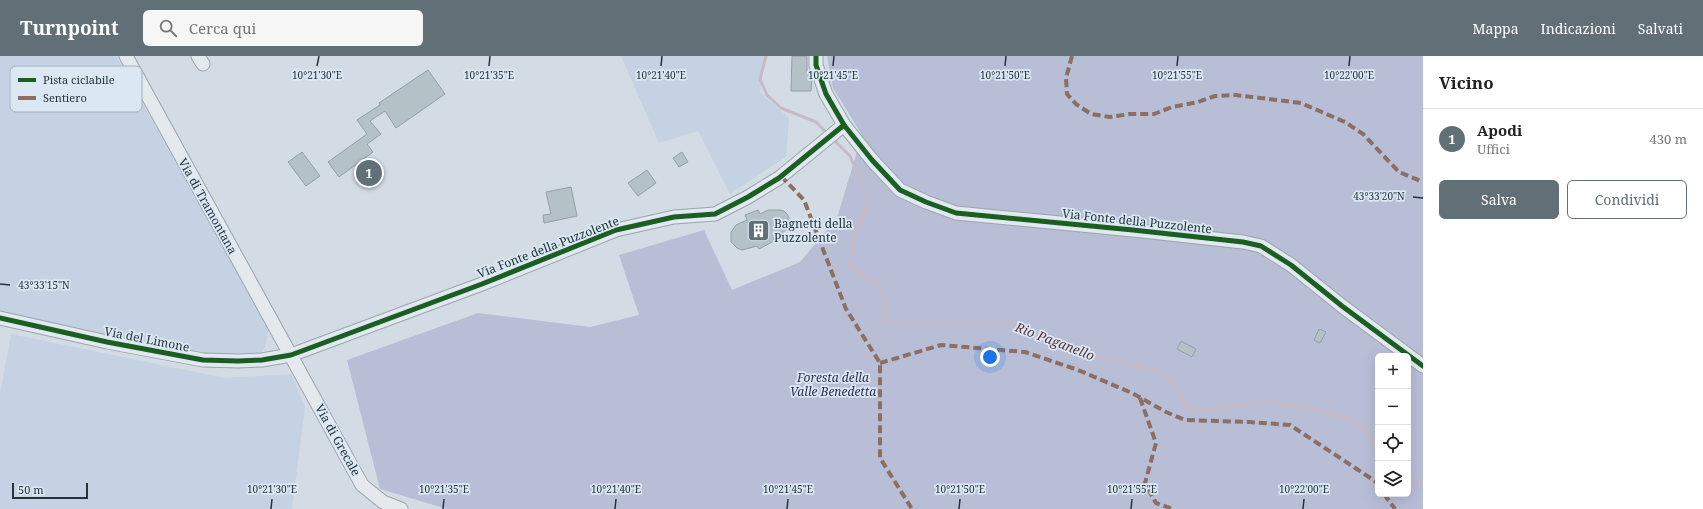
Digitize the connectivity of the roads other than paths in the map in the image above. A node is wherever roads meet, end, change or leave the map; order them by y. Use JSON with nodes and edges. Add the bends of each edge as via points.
{"nodes":[{"id":1,"x":126,"y":56,"type":"edge"},
{"id":2,"x":816,"y":56,"type":"edge"},
{"id":3,"x":132,"y":66,"type":"edge"},
{"id":4,"x":142,"y":85,"type":"edge"},
{"id":5,"x":844,"y":125,"type":"junction"},
{"id":6,"x":0,"y":318,"type":"edge"},
{"id":7,"x":291,"y":356,"type":"junction"},
{"id":8,"x":1423,"y":366,"type":"edge"},
{"id":9,"x":401,"y":509,"type":"edge"}],
"edges":[{"from":1,"to":3,"type":"street","name":"Via di Tramontana"},
{"from":2,"to":5,"type":"street","name":"Via Fonte della Puzzolente","via":[[816,65],[826,94]]},
{"from":4,"to":7,"type":"street","name":"Via di Tramontana"},
{"from":5,"to":7,"type":"street","name":"Via Fonte della Puzzolente","via":[[779,178],[715,214],[674,217],[616,230]]},
{"from":5,"to":8,"type":"street","name":"Via Fonte della Puzzolente","via":[[900,190],[956,213],[1133,230],[1261,246],[1291,265]]},
{"from":6,"to":7,"type":"street","name":"Via del Limone","via":[[203,360],[262,360]]},
{"from":7,"to":9,"type":"street","name":"Via di Grecale","via":[[362,485],[383,502]]}]}
